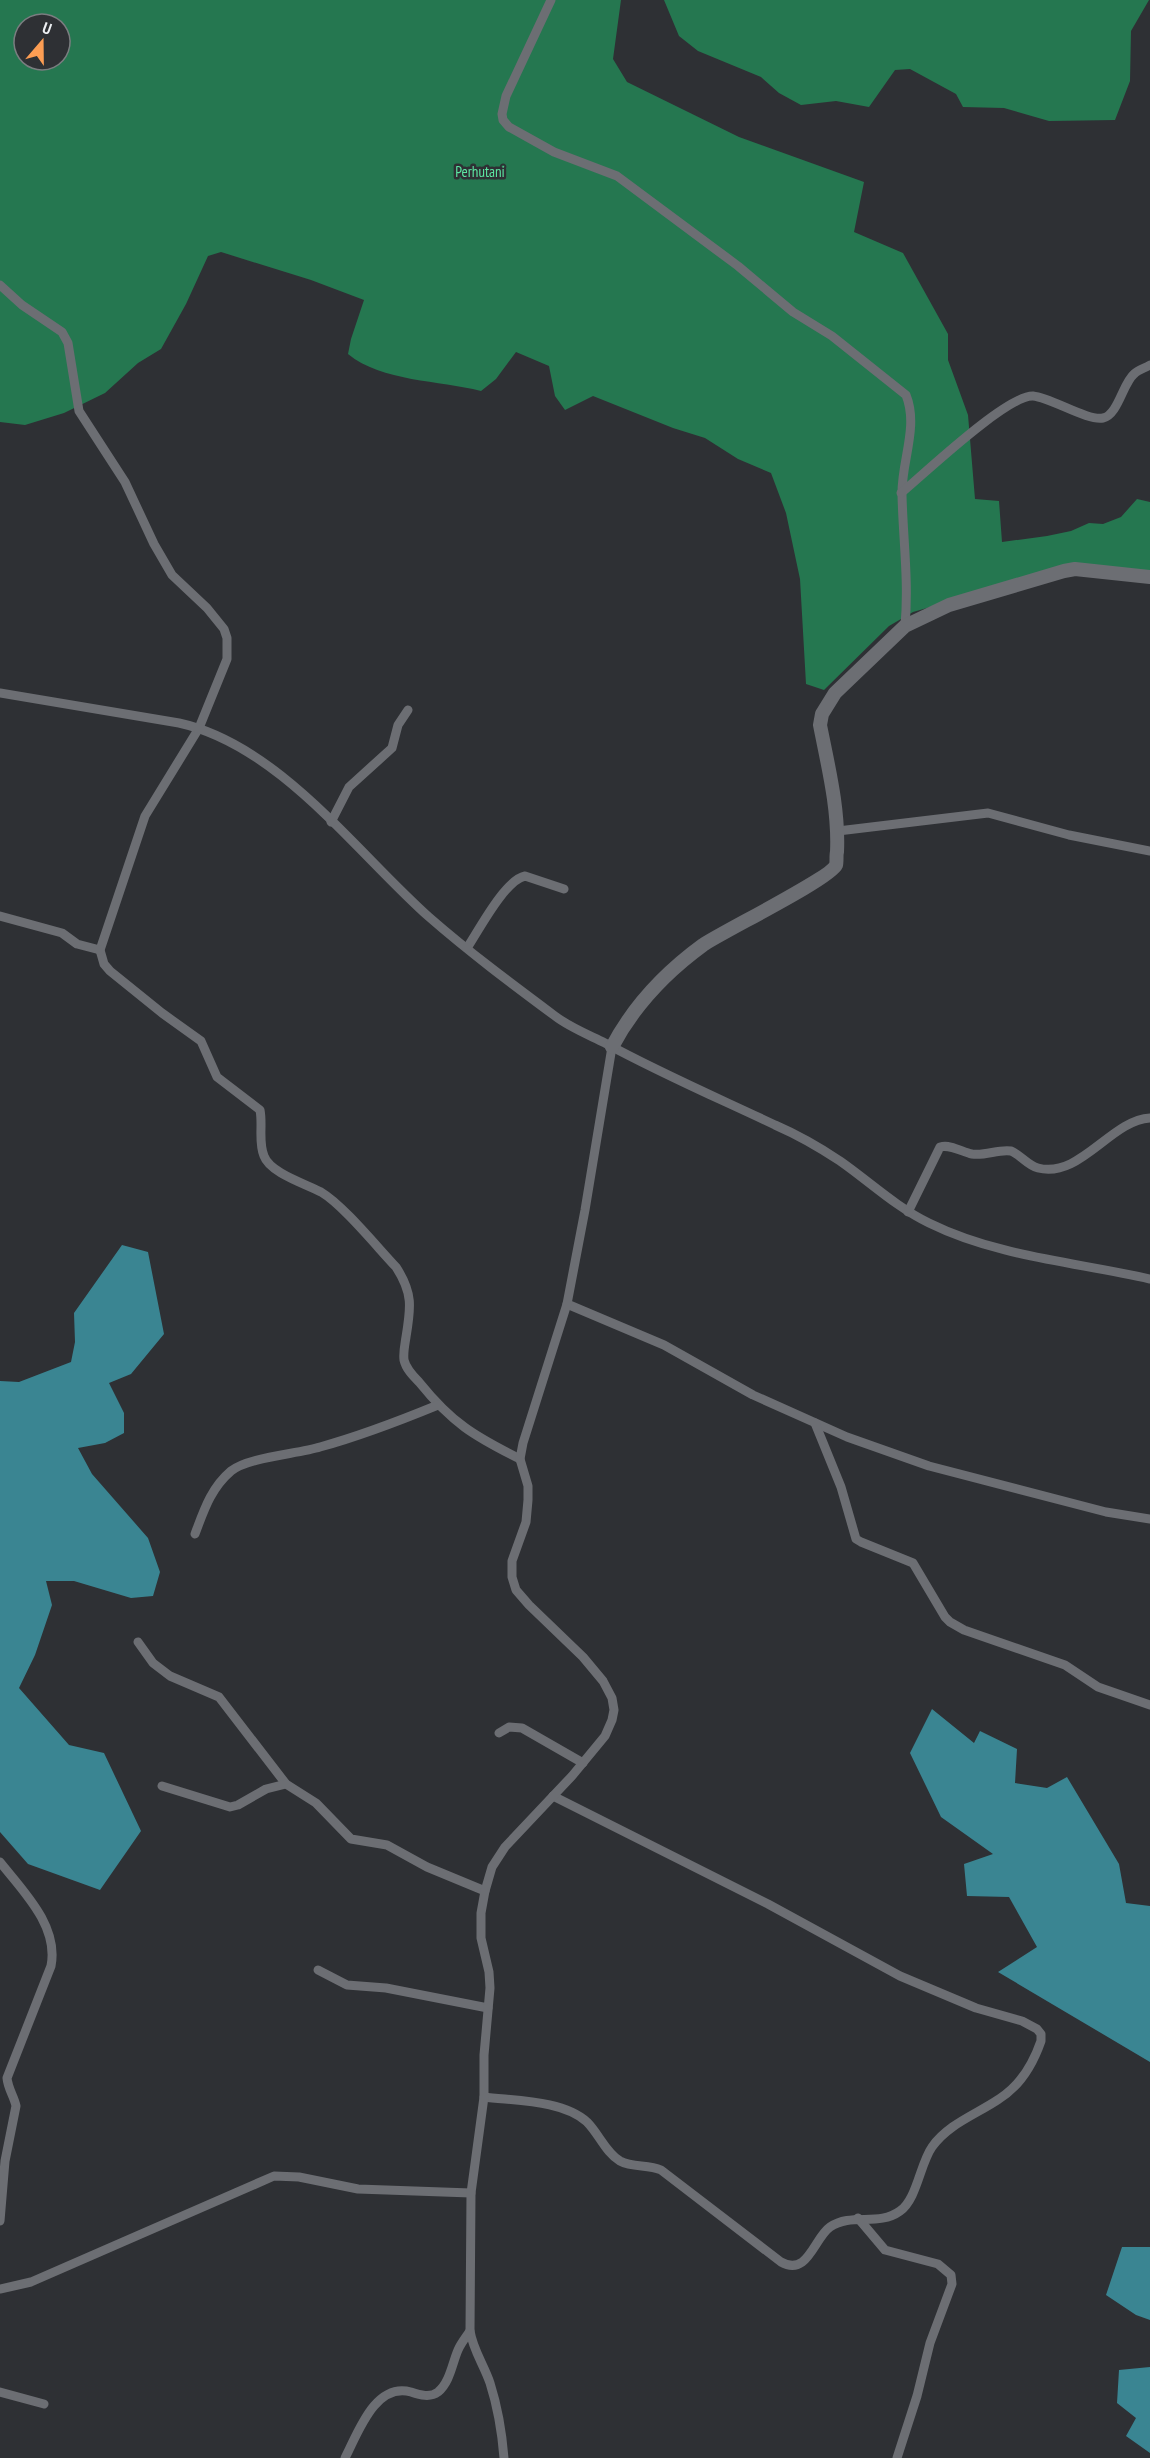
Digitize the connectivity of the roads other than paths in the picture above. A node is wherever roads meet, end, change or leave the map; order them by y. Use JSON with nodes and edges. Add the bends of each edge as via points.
{"nodes":[{"id":1,"x":551,"y":0,"type":"edge"},
{"id":2,"x":0,"y":285,"type":"edge"},
{"id":3,"x":1150,"y":365,"type":"edge"},
{"id":4,"x":901,"y":493,"type":"junction"},
{"id":5,"x":1150,"y":577,"type":"edge"},
{"id":6,"x":905,"y":626,"type":"junction"},
{"id":7,"x":0,"y":693,"type":"edge"},
{"id":8,"x":408,"y":710,"type":"dead end"},
{"id":9,"x":199,"y":728,"type":"junction"},
{"id":10,"x":332,"y":822,"type":"junction"},
{"id":11,"x":838,"y":831,"type":"junction"},
{"id":12,"x":1150,"y":851,"type":"edge"},
{"id":13,"x":564,"y":889,"type":"dead end"},
{"id":14,"x":0,"y":916,"type":"edge"},
{"id":15,"x":467,"y":948,"type":"junction"},
{"id":16,"x":100,"y":950,"type":"junction"},
{"id":17,"x":612,"y":1047,"type":"junction"},
{"id":18,"x":1150,"y":1118,"type":"edge"},
{"id":19,"x":908,"y":1212,"type":"junction"},
{"id":20,"x":1150,"y":1279,"type":"edge"},
{"id":21,"x":567,"y":1304,"type":"junction"},
{"id":22,"x":438,"y":1405,"type":"junction"},
{"id":23,"x":815,"y":1423,"type":"junction"},
{"id":24,"x":520,"y":1459,"type":"junction"},
{"id":25,"x":1150,"y":1519,"type":"edge"},
{"id":26,"x":195,"y":1534,"type":"dead end"},
{"id":27,"x":138,"y":1642,"type":"dead end"},
{"id":28,"x":1150,"y":1705,"type":"edge"},
{"id":29,"x":499,"y":1733,"type":"dead end"},
{"id":30,"x":582,"y":1763,"type":"junction"},
{"id":31,"x":286,"y":1784,"type":"junction"},
{"id":32,"x":162,"y":1786,"type":"dead end"},
{"id":33,"x":553,"y":1796,"type":"junction"},
{"id":34,"x":0,"y":1862,"type":"edge"},
{"id":35,"x":485,"y":1891,"type":"junction"},
{"id":36,"x":318,"y":1970,"type":"dead end"},
{"id":37,"x":488,"y":2008,"type":"junction"},
{"id":38,"x":3,"y":2077,"type":"edge"},
{"id":39,"x":484,"y":2097,"type":"junction"},
{"id":40,"x":471,"y":2193,"type":"junction"},
{"id":41,"x":858,"y":2218,"type":"junction"},
{"id":42,"x":0,"y":2221,"type":"edge"},
{"id":43,"x":0,"y":2289,"type":"edge"},
{"id":44,"x":470,"y":2331,"type":"junction"},
{"id":45,"x":0,"y":2392,"type":"edge"},
{"id":46,"x":44,"y":2404,"type":"dead end"},
{"id":47,"x":345,"y":2458,"type":"edge"},
{"id":48,"x":504,"y":2458,"type":"edge"},
{"id":49,"x":897,"y":2458,"type":"edge"}],
"edges":[{"from":1,"to":4,"type":"street","via":[[506,96],[503,120],[554,152],[617,176],[906,394],[912,420]]},
{"from":2,"to":9,"type":"street","via":[[62,332],[71,354],[79,411],[125,482],[172,575],[224,629],[226,659]]},
{"from":3,"to":4,"type":"street","via":[[1133,374],[1111,412],[1103,418],[1045,398],[1024,397],[992,417]]},
{"from":4,"to":6,"type":"street","via":[[908,569]]},
{"from":5,"to":6,"type":"street","via":[[1064,571],[950,605]]},
{"from":6,"to":11,"type":"street","via":[[835,693],[822,714],[820,725]]},
{"from":7,"to":9,"type":"street"},
{"from":8,"to":10,"type":"street","via":[[398,725],[392,748],[349,787]]},
{"from":9,"to":10,"type":"street","via":[[278,774]]},
{"from":9,"to":16,"type":"street","via":[[145,816]]},
{"from":10,"to":15,"type":"street","via":[[429,917]]},
{"from":11,"to":12,"type":"street","via":[[988,813]]},
{"from":11,"to":17,"type":"street","via":[[836,866],[830,873],[704,944],[674,968],[628,1019]]},
{"from":13,"to":15,"type":"street","via":[[519,877]]},
{"from":14,"to":16,"type":"street","via":[[62,933],[77,944]]},
{"from":15,"to":17,"type":"street","via":[[558,1018]]},
{"from":16,"to":22,"type":"street","via":[[110,971],[201,1041],[217,1077],[260,1110],[261,1142],[269,1164],[323,1193],[396,1267],[410,1296],[404,1359]]},
{"from":17,"to":19,"type":"street","via":[[807,1140]]},
{"from":17,"to":21,"type":"street"},
{"from":18,"to":19,"type":"street","via":[[1134,1122],[1068,1165],[1053,1170],[1030,1165],[1011,1151],[972,1154],[945,1145],[940,1147]]},
{"from":19,"to":20,"type":"street","via":[[989,1246]]},
{"from":21,"to":23,"type":"street","via":[[664,1345],[753,1395]]},
{"from":21,"to":24,"type":"street"},
{"from":22,"to":24,"type":"street","via":[[482,1440]]},
{"from":22,"to":26,"type":"street","via":[[319,1448],[241,1465],[211,1494]]},
{"from":23,"to":25,"type":"street","via":[[929,1466],[1106,1512]]},
{"from":23,"to":28,"type":"street","via":[[841,1487],[856,1539],[913,1563],[950,1623],[1065,1665],[1098,1687]]},
{"from":24,"to":30,"type":"street","via":[[528,1500],[526,1522],[512,1561],[516,1590],[583,1657],[612,1698],[614,1710],[605,1736]]},
{"from":27,"to":31,"type":"street","via":[[153,1663],[170,1676],[219,1697]]},
{"from":29,"to":30,"type":"street","via":[[509,1727],[522,1728]]},
{"from":30,"to":33,"type":"street"},
{"from":31,"to":32,"type":"street","via":[[230,1807]]},
{"from":31,"to":35,"type":"street","via":[[316,1803],[351,1839],[387,1845]]},
{"from":33,"to":35,"type":"street","via":[[505,1847],[492,1867]]},
{"from":33,"to":41,"type":"street","via":[[768,1904],[900,1976],[976,2008],[1022,2021],[1041,2034],[1038,2050],[1020,2081],[933,2145],[901,2211],[877,2220]]},
{"from":34,"to":38,"type":"street","via":[[40,1915],[54,1955]]},
{"from":35,"to":37,"type":"street","via":[[481,1938],[489,1972]]},
{"from":36,"to":37,"type":"street","via":[[347,1985],[387,1988]]},
{"from":37,"to":39,"type":"street"},
{"from":38,"to":42,"type":"street","via":[[16,2106],[5,2162]]},
{"from":39,"to":40,"type":"street"},
{"from":39,"to":41,"type":"street","via":[[567,2109],[588,2123],[618,2160],[661,2170],[788,2266],[805,2261],[831,2226],[840,2220]]},
{"from":40,"to":43,"type":"street","via":[[358,2189],[274,2176],[31,2282]]},
{"from":40,"to":44,"type":"street"},
{"from":41,"to":49,"type":"street","via":[[885,2250],[938,2264],[951,2275],[952,2284],[927,2351]]},
{"from":44,"to":47,"type":"street","via":[[437,2393],[429,2396],[390,2392],[380,2399]]},
{"from":44,"to":48,"type":"street","via":[[495,2398]]},
{"from":45,"to":46,"type":"street"}]}
